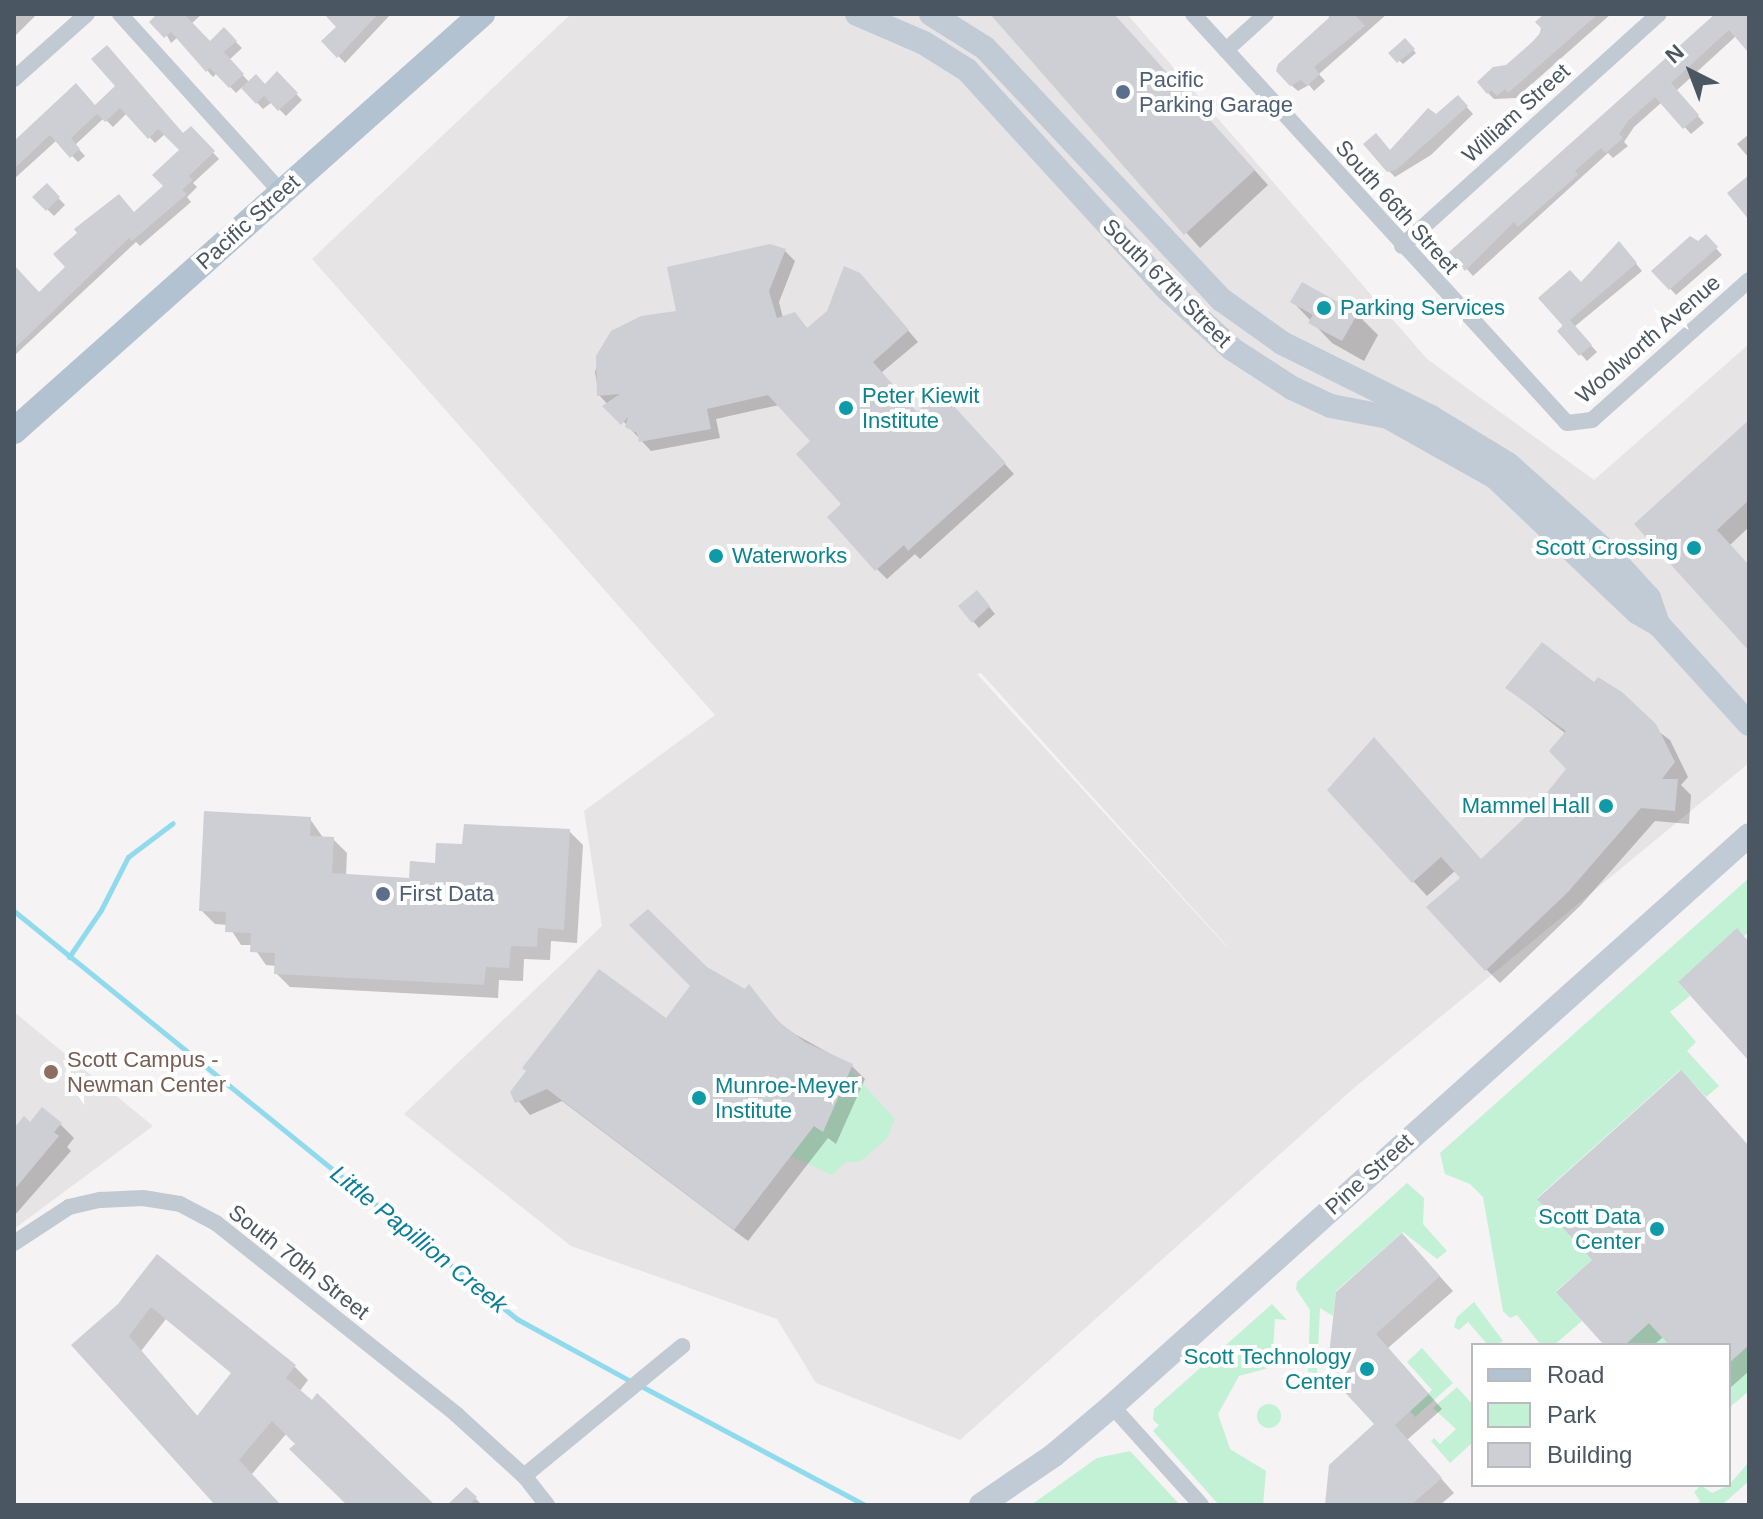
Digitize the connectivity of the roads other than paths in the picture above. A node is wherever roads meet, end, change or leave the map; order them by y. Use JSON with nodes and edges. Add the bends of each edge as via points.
{"nodes":[{"id":1,"x":87,"y":14,"type":"edge"},
{"id":2,"x":120,"y":14,"type":"edge"},
{"id":3,"x":482,"y":14,"type":"edge"},
{"id":4,"x":857,"y":14,"type":"edge"},
{"id":5,"x":931,"y":14,"type":"edge"},
{"id":6,"x":1193,"y":14,"type":"edge"},
{"id":7,"x":1266,"y":14,"type":"edge"},
{"id":8,"x":1659,"y":14,"type":"edge"},
{"id":9,"x":893,"y":29,"type":"junction"},
{"id":10,"x":1226,"y":50,"type":"junction"},
{"id":11,"x":1014,"y":77,"type":"junction"},
{"id":12,"x":14,"y":79,"type":"edge"},
{"id":13,"x":281,"y":192,"type":"junction"},
{"id":14,"x":1402,"y":246,"type":"junction"},
{"id":15,"x":1749,"y":280,"type":"edge"},
{"id":16,"x":1572,"y":424,"type":"joint"},
{"id":17,"x":14,"y":431,"type":"edge"},
{"id":18,"x":1658,"y":624,"type":"junction"},
{"id":19,"x":1749,"y":724,"type":"edge"},
{"id":20,"x":1749,"y":835,"type":"edge"},
{"id":21,"x":14,"y":1243,"type":"edge"},
{"id":22,"x":682,"y":1346,"type":"dead end"},
{"id":23,"x":1112,"y":1406,"type":"junction"},
{"id":24,"x":524,"y":1476,"type":"junction"},
{"id":25,"x":990,"y":1499,"type":"edge"},
{"id":26,"x":547,"y":1505,"type":"edge"},
{"id":27,"x":1201,"y":1505,"type":"edge"}],
"edges":[{"from":1,"to":12,"type":"street"},
{"from":2,"to":13,"type":"street"},
{"from":3,"to":13,"type":"main road","name":"Pacific Street"},
{"from":4,"to":9,"type":"main road","name":"South 67th Street"},
{"from":5,"to":11,"type":"main road","name":"South 67th Street","via":[[965,32]]},
{"from":6,"to":10,"type":"street","name":"South 66th Street"},
{"from":7,"to":10,"type":"street"},
{"from":8,"to":14,"type":"street","name":"William Street"},
{"from":9,"to":11,"type":"main road","via":[[917,27]]},
{"from":9,"to":18,"type":"main road","name":"South 67th Street","via":[[967,70],[1167,289],[1232,349],[1318,400],[1388,417],[1465,457],[1515,494],[1637,612]]},
{"from":10,"to":14,"type":"street","name":"South 66th Street"},
{"from":11,"to":18,"type":"main road","name":"South 67th Street","via":[[1222,300],[1282,343],[1431,417],[1508,464],[1608,553],[1649,598]]},
{"from":13,"to":17,"type":"main road","name":"Pacific Street"},
{"from":14,"to":16,"type":"street","name":"South 66th Street","via":[[1557,417]]},
{"from":15,"to":16,"type":"street","name":"Woolworth Avenue","via":[[1592,420]]},
{"from":18,"to":19,"type":"main road","name":"South 67th Street"},
{"from":20,"to":23,"type":"main road","name":"Pine Street"},
{"from":21,"to":24,"type":"street","name":"South 70th Street","via":[[42,1221],[79,1205],[143,1198],[180,1204],[228,1233],[457,1415]]},
{"from":22,"to":24,"type":"street"},
{"from":23,"to":25,"type":"main road","name":"Pine Street"},
{"from":23,"to":27,"type":"street"},
{"from":24,"to":26,"type":"street","name":"South 70th Street"}]}
